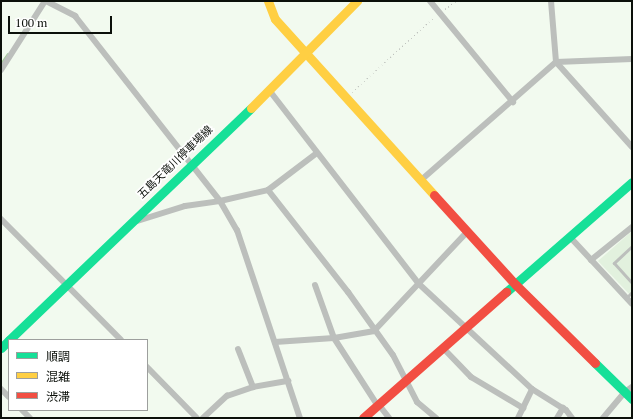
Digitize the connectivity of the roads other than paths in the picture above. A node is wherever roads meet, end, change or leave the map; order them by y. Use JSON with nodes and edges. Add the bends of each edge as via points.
{"nodes":[{"id":1,"x":46,"y":1,"type":"edge"},
{"id":2,"x":268,"y":1,"type":"edge"},
{"id":3,"x":430,"y":1,"type":"edge"},
{"id":4,"x":551,"y":1,"type":"edge"},
{"id":5,"x":356,"y":2,"type":"edge"},
{"id":6,"x":306,"y":55,"type":"junction"},
{"id":7,"x":632,"y":59,"type":"edge"},
{"id":8,"x":556,"y":62,"type":"junction"},
{"id":9,"x":1,"y":70,"type":"edge"},
{"id":10,"x":269,"y":90,"type":"junction"},
{"id":11,"x":513,"y":102,"type":"junction"},
{"id":12,"x":632,"y":147,"type":"edge"},
{"id":13,"x":317,"y":153,"type":"junction"},
{"id":14,"x":190,"y":164,"type":"junction"},
{"id":15,"x":420,"y":181,"type":"junction"},
{"id":16,"x":632,"y":182,"type":"edge"},
{"id":17,"x":268,"y":190,"type":"junction"},
{"id":18,"x":220,"y":201,"type":"junction"},
{"id":19,"x":1,"y":219,"type":"edge"},
{"id":20,"x":128,"y":224,"type":"junction"},
{"id":21,"x":632,"y":227,"type":"edge"},
{"id":22,"x":468,"y":232,"type":"junction"},
{"id":23,"x":570,"y":237,"type":"junction"},
{"id":24,"x":632,"y":246,"type":"edge"},
{"id":25,"x":591,"y":260,"type":"junction"},
{"id":26,"x":632,"y":283,"type":"edge"},
{"id":27,"x":66,"y":284,"type":"junction"},
{"id":28,"x":419,"y":284,"type":"junction"},
{"id":29,"x":315,"y":285,"type":"dead end"},
{"id":30,"x":516,"y":285,"type":"junction"},
{"id":31,"x":632,"y":292,"type":"edge"},
{"id":32,"x":626,"y":298,"type":"junction"},
{"id":33,"x":632,"y":304,"type":"edge"},
{"id":34,"x":468,"y":328,"type":"junction"},
{"id":35,"x":374,"y":331,"type":"junction"},
{"id":36,"x":334,"y":338,"type":"junction"},
{"id":37,"x":10,"y":339,"type":"edge"},
{"id":38,"x":120,"y":339,"type":"edge"},
{"id":39,"x":275,"y":342,"type":"junction"},
{"id":40,"x":238,"y":349,"type":"dead end"},
{"id":41,"x":444,"y":349,"type":"junction"},
{"id":42,"x":148,"y":368,"type":"edge"},
{"id":43,"x":288,"y":381,"type":"junction"},
{"id":44,"x":408,"y":381,"type":"junction"},
{"id":45,"x":253,"y":387,"type":"junction"},
{"id":46,"x":532,"y":389,"type":"junction"},
{"id":47,"x":628,"y":389,"type":"edge"},
{"id":48,"x":632,"y":399,"type":"edge"},
{"id":49,"x":379,"y":405,"type":"junction"},
{"id":50,"x":523,"y":408,"type":"junction"},
{"id":51,"x":563,"y":408,"type":"junction"},
{"id":52,"x":197,"y":418,"type":"edge"},
{"id":53,"x":203,"y":418,"type":"edge"},
{"id":54,"x":300,"y":418,"type":"edge"},
{"id":55,"x":363,"y":418,"type":"edge"},
{"id":56,"x":389,"y":418,"type":"edge"},
{"id":57,"x":436,"y":418,"type":"edge"},
{"id":58,"x":518,"y":418,"type":"edge"},
{"id":59,"x":557,"y":418,"type":"edge"},
{"id":60,"x":572,"y":418,"type":"edge"},
{"id":61,"x":603,"y":418,"type":"edge"}],
"edges":[{"from":1,"to":9,"type":"street"},
{"from":1,"to":14,"type":"street","via":[[75,16]]},
{"from":2,"to":6,"type":"street","via":[[274,19]]},
{"from":3,"to":11,"type":"street"},
{"from":4,"to":8,"type":"street"},
{"from":5,"to":6,"type":"street","name":"五島天竜川停車場線"},
{"from":6,"to":10,"type":"street","name":"五島天竜川停車場線"},
{"from":6,"to":15,"type":"street"},
{"from":7,"to":8,"type":"street"},
{"from":8,"to":11,"type":"street"},
{"from":8,"to":12,"type":"street"},
{"from":10,"to":13,"type":"street"},
{"from":10,"to":14,"type":"street","name":"五島天竜川停車場線"},
{"from":11,"to":15,"type":"street"},
{"from":13,"to":17,"type":"street"},
{"from":13,"to":28,"type":"street"},
{"from":14,"to":18,"type":"street"},
{"from":14,"to":20,"type":"street","name":"五島天竜川停車場線"},
{"from":15,"to":22,"type":"street"},
{"from":16,"to":23,"type":"street"},
{"from":17,"to":18,"type":"street"},
{"from":17,"to":35,"type":"street","via":[[348,292]]},
{"from":18,"to":20,"type":"street","via":[[185,206]]},
{"from":18,"to":39,"type":"street","via":[[237,230]]},
{"from":19,"to":27,"type":"street"},
{"from":20,"to":27,"type":"street","name":"五島天竜川停車場線"},
{"from":21,"to":25,"type":"street"},
{"from":22,"to":28,"type":"street"},
{"from":22,"to":30,"type":"street"},
{"from":23,"to":25,"type":"street"},
{"from":23,"to":30,"type":"street"},
{"from":24,"to":26,"type":"lane","via":[[614,263]]},
{"from":25,"to":32,"type":"street"},
{"from":27,"to":37,"type":"street","name":"五島天竜川停車場線"},
{"from":27,"to":38,"type":"street"},
{"from":28,"to":34,"type":"street"},
{"from":28,"to":35,"type":"street"},
{"from":29,"to":36,"type":"street"},
{"from":30,"to":34,"type":"street"},
{"from":30,"to":47,"type":"street"},
{"from":31,"to":32,"type":"lane"},
{"from":32,"to":33,"type":"street"},
{"from":34,"to":41,"type":"street"},
{"from":34,"to":46,"type":"street"},
{"from":35,"to":36,"type":"street"},
{"from":35,"to":44,"type":"street"},
{"from":36,"to":39,"type":"street"},
{"from":36,"to":49,"type":"street"},
{"from":39,"to":43,"type":"street"},
{"from":40,"to":45,"type":"street"},
{"from":41,"to":44,"type":"street"},
{"from":41,"to":50,"type":"street","via":[[471,376]]},
{"from":42,"to":52,"type":"street"},
{"from":43,"to":45,"type":"street"},
{"from":43,"to":54,"type":"street"},
{"from":44,"to":49,"type":"street"},
{"from":44,"to":57,"type":"street","via":[[417,402]]},
{"from":45,"to":53,"type":"street","via":[[227,396]]},
{"from":46,"to":50,"type":"street"},
{"from":46,"to":51,"type":"street"},
{"from":47,"to":48,"type":"street"},
{"from":47,"to":61,"type":"street"},
{"from":49,"to":55,"type":"street"},
{"from":49,"to":56,"type":"street"},
{"from":50,"to":58,"type":"street"},
{"from":51,"to":59,"type":"street"},
{"from":51,"to":60,"type":"street"}]}
